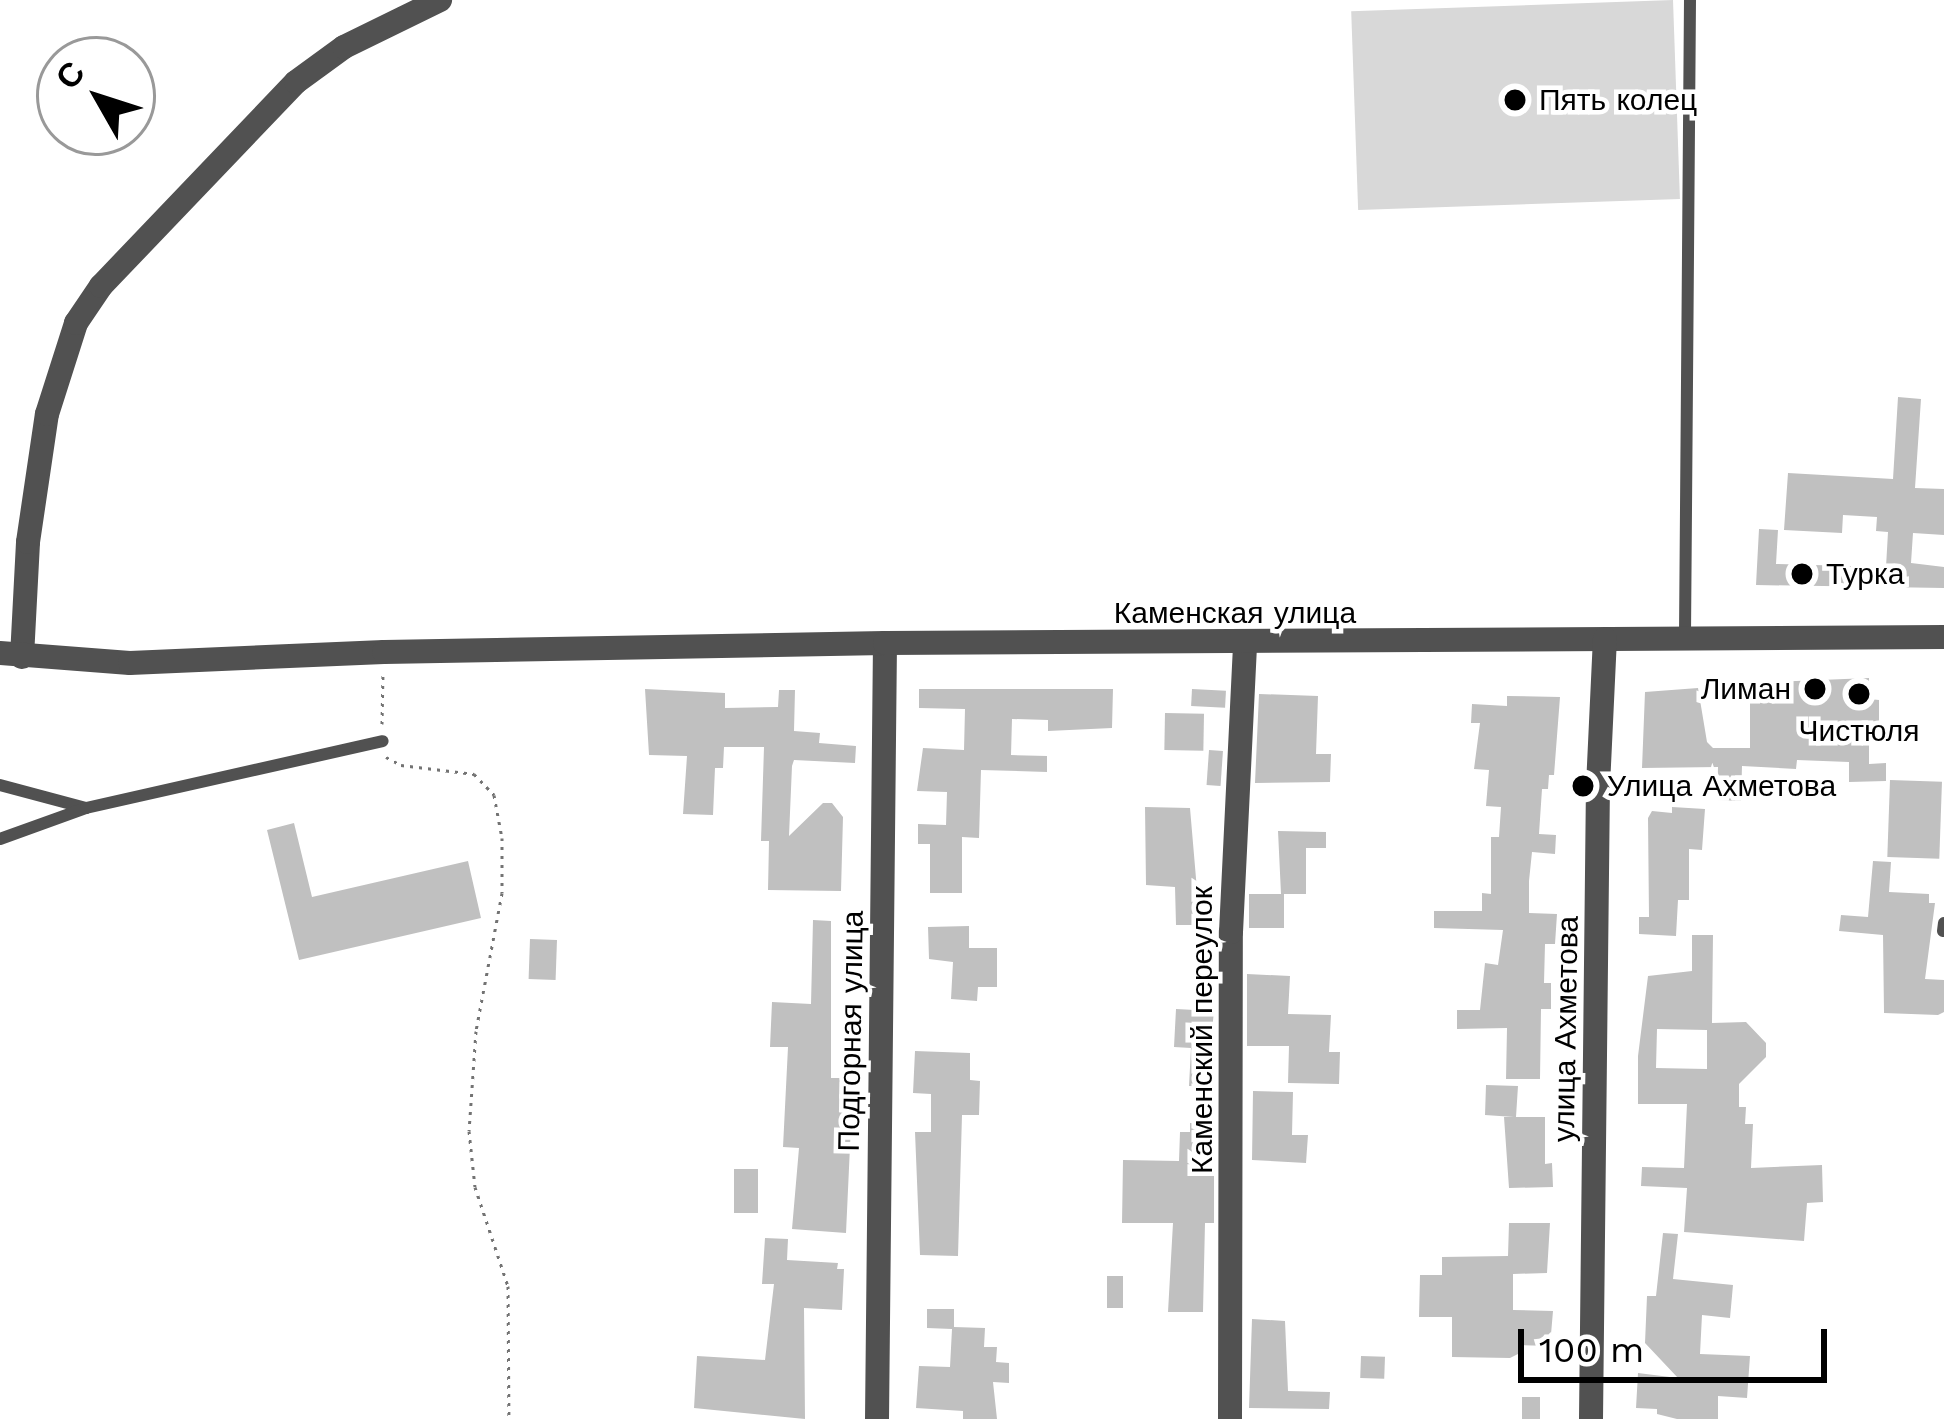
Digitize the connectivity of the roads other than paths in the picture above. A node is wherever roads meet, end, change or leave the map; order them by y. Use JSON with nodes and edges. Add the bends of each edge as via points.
{"nodes":[{"id":1,"x":440,"y":0,"type":"edge"},
{"id":2,"x":1690,"y":0,"type":"edge"},
{"id":3,"x":1685,"y":636,"type":"junction"},
{"id":4,"x":1944,"y":637,"type":"edge"},
{"id":5,"x":1605,"y":639,"type":"junction"},
{"id":6,"x":1245,"y":642,"type":"junction"},
{"id":7,"x":885,"y":643,"type":"junction"},
{"id":8,"x":11,"y":655,"type":"edge"},
{"id":9,"x":383,"y":741,"type":"road end"},
{"id":10,"x":0,"y":784,"type":"edge"},
{"id":11,"x":86,"y":808,"type":"junction"},
{"id":12,"x":0,"y":839,"type":"edge"},
{"id":13,"x":877,"y":1419,"type":"edge"},
{"id":14,"x":1230,"y":1419,"type":"edge"},
{"id":15,"x":1591,"y":1419,"type":"edge"}],
"edges":[{"from":1,"to":8,"type":"street","via":[[344,47],[296,82],[100,286],[76,323],[47,414]]},
{"from":2,"to":3,"type":"lane"},
{"from":3,"to":4,"type":"street","name":"Каменская улица"},
{"from":3,"to":5,"type":"street","name":"Каменская улица"},
{"from":5,"to":6,"type":"street","name":"Каменская улица"},
{"from":5,"to":15,"type":"street","name":"улица Ахметова"},
{"from":6,"to":7,"type":"street","name":"Каменская улица"},
{"from":6,"to":14,"type":"street","name":"Каменский переулок","via":[[1232,932]]},
{"from":7,"to":8,"type":"street","name":"Каменская улица","via":[[130,663]]},
{"from":7,"to":13,"type":"street","name":"Подгорная улица"},
{"from":9,"to":11,"type":"lane"},
{"from":10,"to":11,"type":"lane"},
{"from":11,"to":12,"type":"lane"}]}
